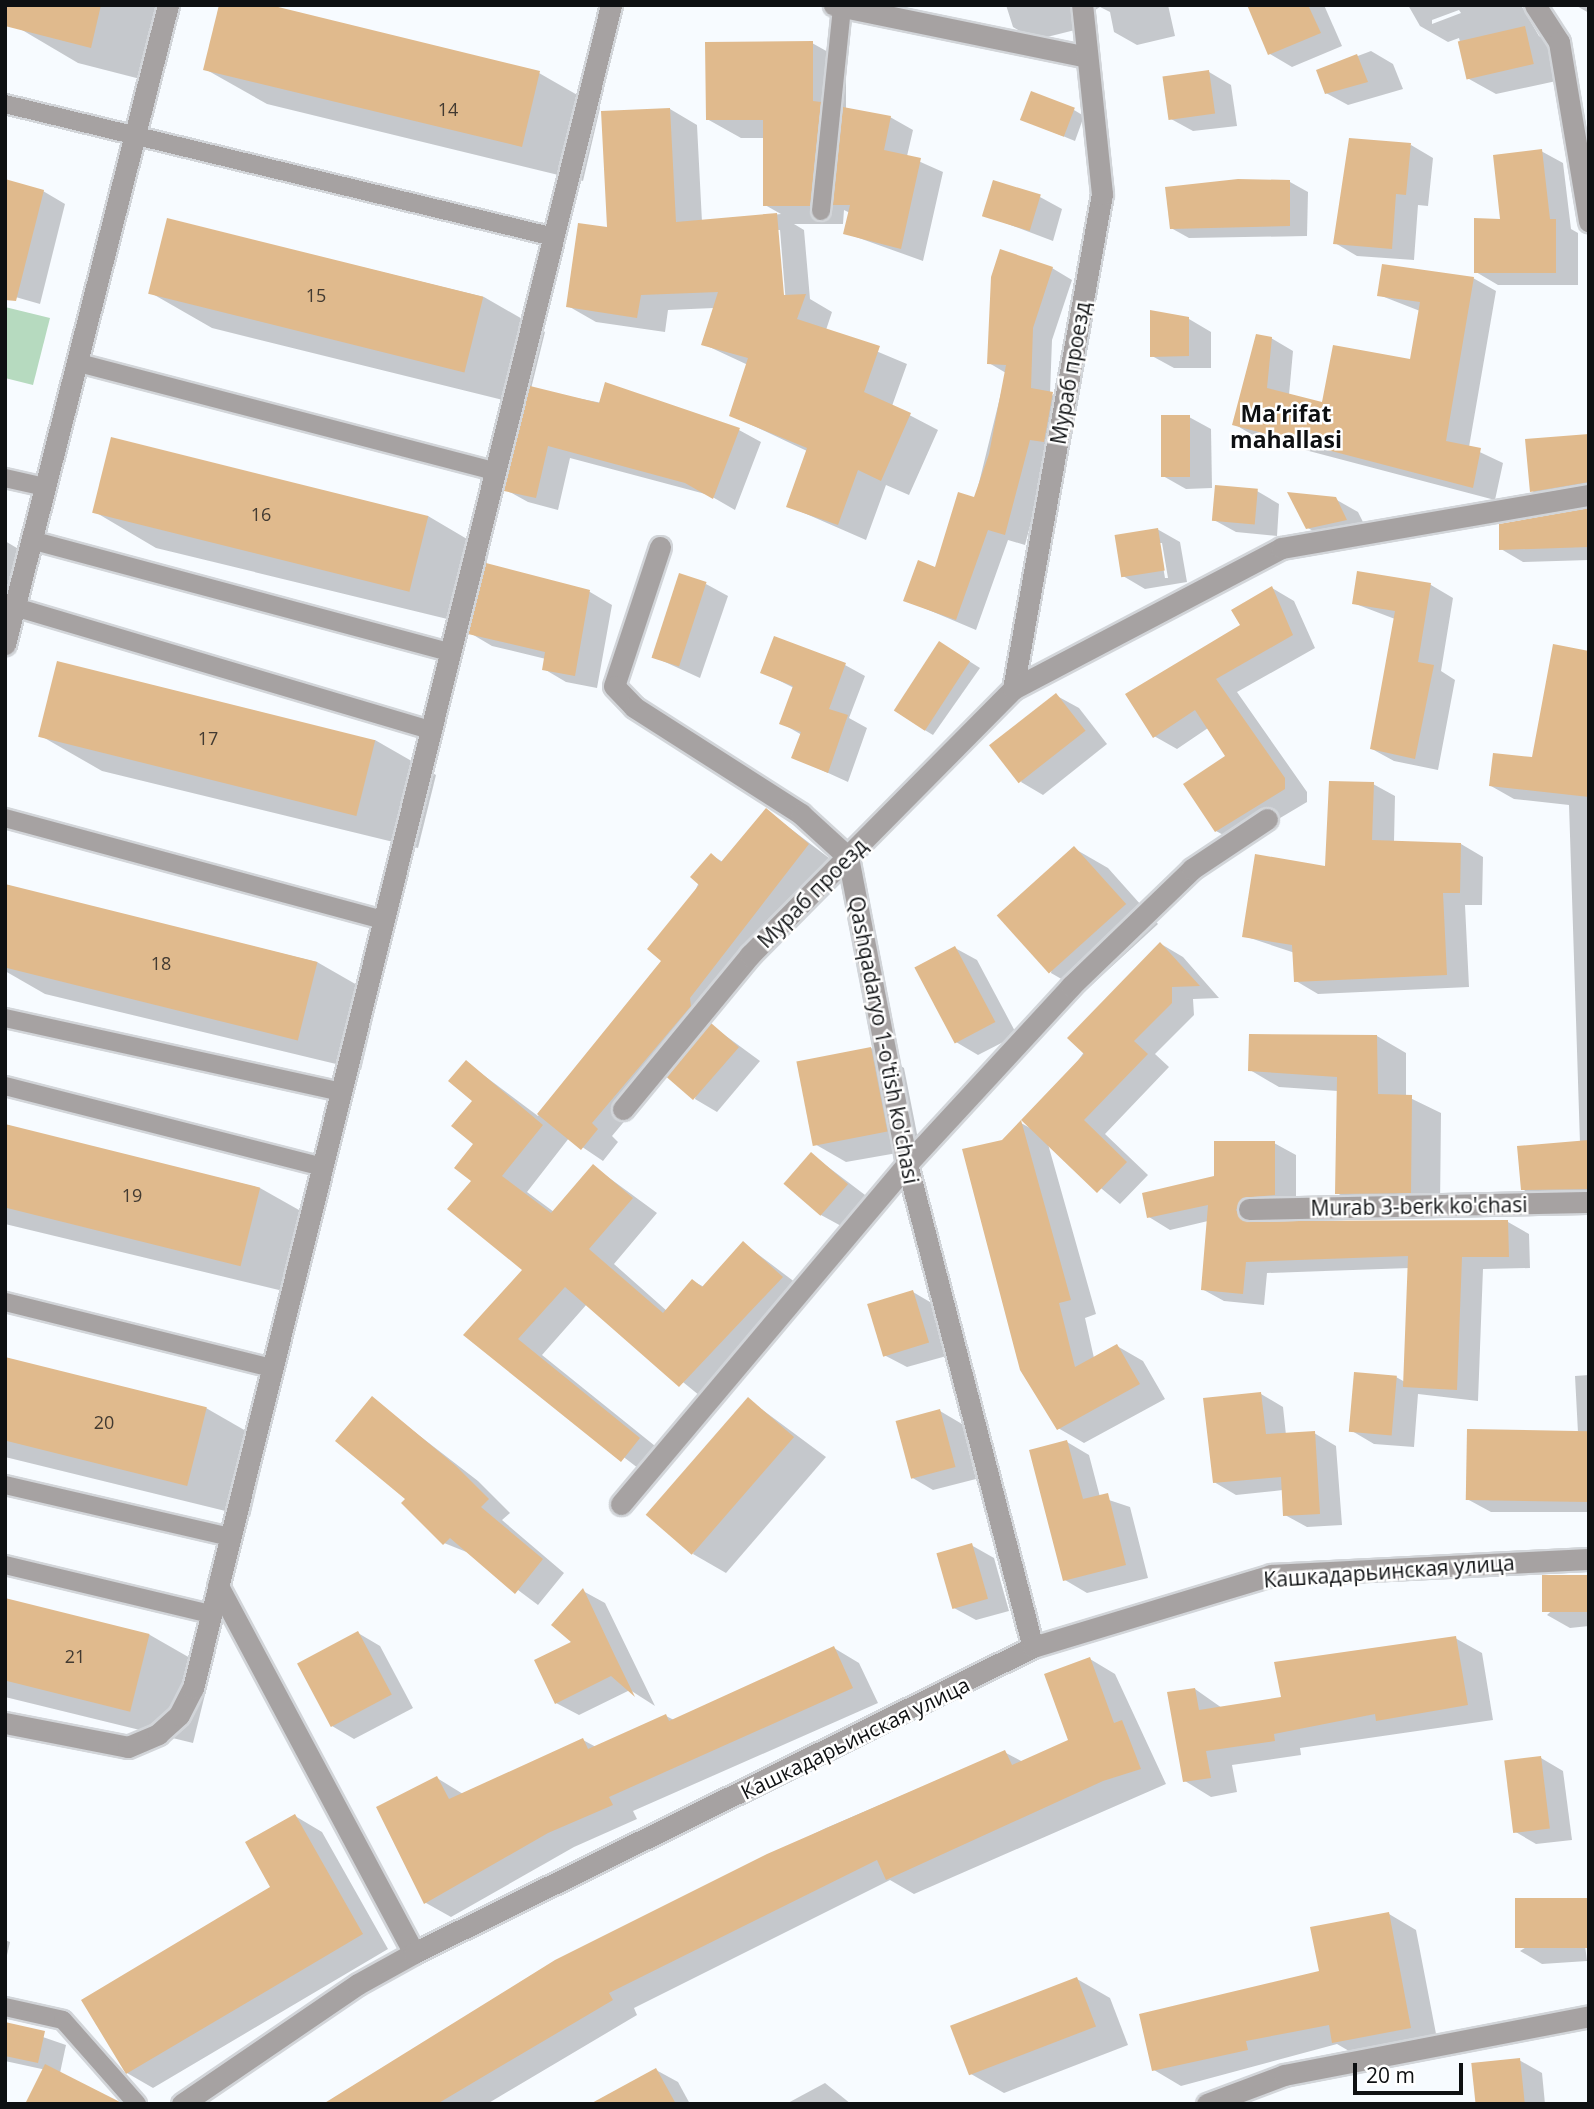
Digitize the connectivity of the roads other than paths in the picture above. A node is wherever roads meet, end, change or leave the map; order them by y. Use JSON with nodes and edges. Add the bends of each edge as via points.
{"nodes":[{"id":1,"x":169,"y":5,"type":"edge"},
{"id":2,"x":611,"y":5,"type":"edge"},
{"id":3,"x":1082,"y":5,"type":"edge"},
{"id":4,"x":1535,"y":5,"type":"edge"},
{"id":5,"x":838,"y":6,"type":"edge"},
{"id":6,"x":1087,"y":57,"type":"junction"},
{"id":7,"x":5,"y":104,"type":"edge"},
{"id":8,"x":135,"y":136,"type":"junction"},
{"id":9,"x":821,"y":211,"type":"dead end"},
{"id":10,"x":1589,"y":222,"type":"edge"},
{"id":11,"x":554,"y":237,"type":"junction"},
{"id":12,"x":79,"y":363,"type":"junction"},
{"id":13,"x":495,"y":471,"type":"junction"},
{"id":14,"x":5,"y":478,"type":"edge"},
{"id":15,"x":45,"y":487,"type":"junction"},
{"id":16,"x":1589,"y":495,"type":"edge"},
{"id":17,"x":32,"y":540,"type":"junction"},
{"id":18,"x":660,"y":547,"type":"dead end"},
{"id":19,"x":15,"y":607,"type":"junction"},
{"id":20,"x":5,"y":644,"type":"edge"},
{"id":21,"x":450,"y":652,"type":"junction"},
{"id":22,"x":1013,"y":689,"type":"junction"},
{"id":23,"x":431,"y":730,"type":"junction"},
{"id":24,"x":5,"y":818,"type":"edge"},
{"id":25,"x":1267,"y":819,"type":"dead end"},
{"id":26,"x":848,"y":857,"type":"junction"},
{"id":27,"x":384,"y":920,"type":"junction"},
{"id":28,"x":5,"y":1018,"type":"edge"},
{"id":29,"x":5,"y":1086,"type":"edge"},
{"id":30,"x":341,"y":1092,"type":"junction"},
{"id":31,"x":624,"y":1109,"type":"dead end"},
{"id":32,"x":907,"y":1164,"type":"junction"},
{"id":33,"x":323,"y":1167,"type":"junction"},
{"id":34,"x":1589,"y":1202,"type":"edge"},
{"id":35,"x":1249,"y":1209,"type":"dead end"},
{"id":36,"x":5,"y":1302,"type":"edge"},
{"id":37,"x":272,"y":1367,"type":"junction"},
{"id":38,"x":5,"y":1485,"type":"edge"},
{"id":39,"x":621,"y":1504,"type":"dead end"},
{"id":40,"x":231,"y":1537,"type":"junction"},
{"id":41,"x":1589,"y":1559,"type":"edge"},
{"id":42,"x":5,"y":1565,"type":"edge"},
{"id":43,"x":218,"y":1586,"type":"junction"},
{"id":44,"x":211,"y":1614,"type":"junction"},
{"id":45,"x":1033,"y":1647,"type":"junction"},
{"id":46,"x":5,"y":1723,"type":"edge"},
{"id":47,"x":414,"y":1953,"type":"junction"},
{"id":48,"x":5,"y":2007,"type":"edge"},
{"id":49,"x":1589,"y":2016,"type":"edge"},
{"id":50,"x":137,"y":2104,"type":"edge"},
{"id":51,"x":182,"y":2104,"type":"edge"},
{"id":52,"x":1207,"y":2104,"type":"edge"}],
"edges":[{"from":1,"to":8,"type":"street"},
{"from":2,"to":11,"type":"street"},
{"from":3,"to":6,"type":"street","name":"Мураб проезд"},
{"from":4,"to":10,"type":"street","via":[[1559,42]]},
{"from":5,"to":6,"type":"street"},
{"from":5,"to":9,"type":"lane"},
{"from":6,"to":22,"type":"street","name":"Мураб проезд","via":[[1102,194]]},
{"from":7,"to":8,"type":"lane"},
{"from":8,"to":11,"type":"lane"},
{"from":8,"to":12,"type":"street"},
{"from":11,"to":13,"type":"street"},
{"from":12,"to":13,"type":"lane"},
{"from":12,"to":15,"type":"street"},
{"from":13,"to":21,"type":"street"},
{"from":14,"to":15,"type":"lane"},
{"from":15,"to":17,"type":"street"},
{"from":16,"to":22,"type":"street","name":"Мураб проезд","via":[[1281,548]]},
{"from":17,"to":19,"type":"street"},
{"from":17,"to":21,"type":"lane"},
{"from":18,"to":26,"type":"street","via":[[614,686],[634,707],[801,814]]},
{"from":19,"to":20,"type":"street"},
{"from":19,"to":23,"type":"lane"},
{"from":21,"to":23,"type":"street"},
{"from":22,"to":26,"type":"street","name":"Мураб проезд"},
{"from":23,"to":27,"type":"street"},
{"from":24,"to":27,"type":"lane"},
{"from":25,"to":32,"type":"street","via":[[1192,869],[1071,986]]},
{"from":26,"to":31,"type":"street","name":"Мураб проезд","via":[[750,955]]},
{"from":26,"to":32,"type":"street","name":"Qashqadaryo 1-o'tish ko'chasi"},
{"from":27,"to":30,"type":"street"},
{"from":28,"to":30,"type":"lane"},
{"from":29,"to":33,"type":"lane"},
{"from":30,"to":33,"type":"street"},
{"from":32,"to":39,"type":"street"},
{"from":32,"to":45,"type":"street","name":"Qashqadaryo 1-o'tish ko'chasi"},
{"from":33,"to":37,"type":"street"},
{"from":34,"to":35,"type":"street","name":"Murab 3-berk ko'chasi"},
{"from":36,"to":37,"type":"lane"},
{"from":37,"to":40,"type":"street"},
{"from":38,"to":40,"type":"lane"},
{"from":40,"to":43,"type":"street"},
{"from":41,"to":45,"type":"street","name":"Кашкадарьинская улица","via":[[1271,1574]]},
{"from":42,"to":44,"type":"lane"},
{"from":43,"to":44,"type":"street"},
{"from":43,"to":47,"type":"street"},
{"from":44,"to":46,"type":"street","via":[[193,1688],[179,1715],[158,1734],[128,1747]]},
{"from":45,"to":47,"type":"street","name":"Кашкадарьинская улица"},
{"from":47,"to":51,"type":"street","name":"Кашкадарьинская улица","via":[[358,1984]]},
{"from":48,"to":50,"type":"lane","via":[[63,2020]]},
{"from":49,"to":52,"type":"street","via":[[1284,2075]]}]}
